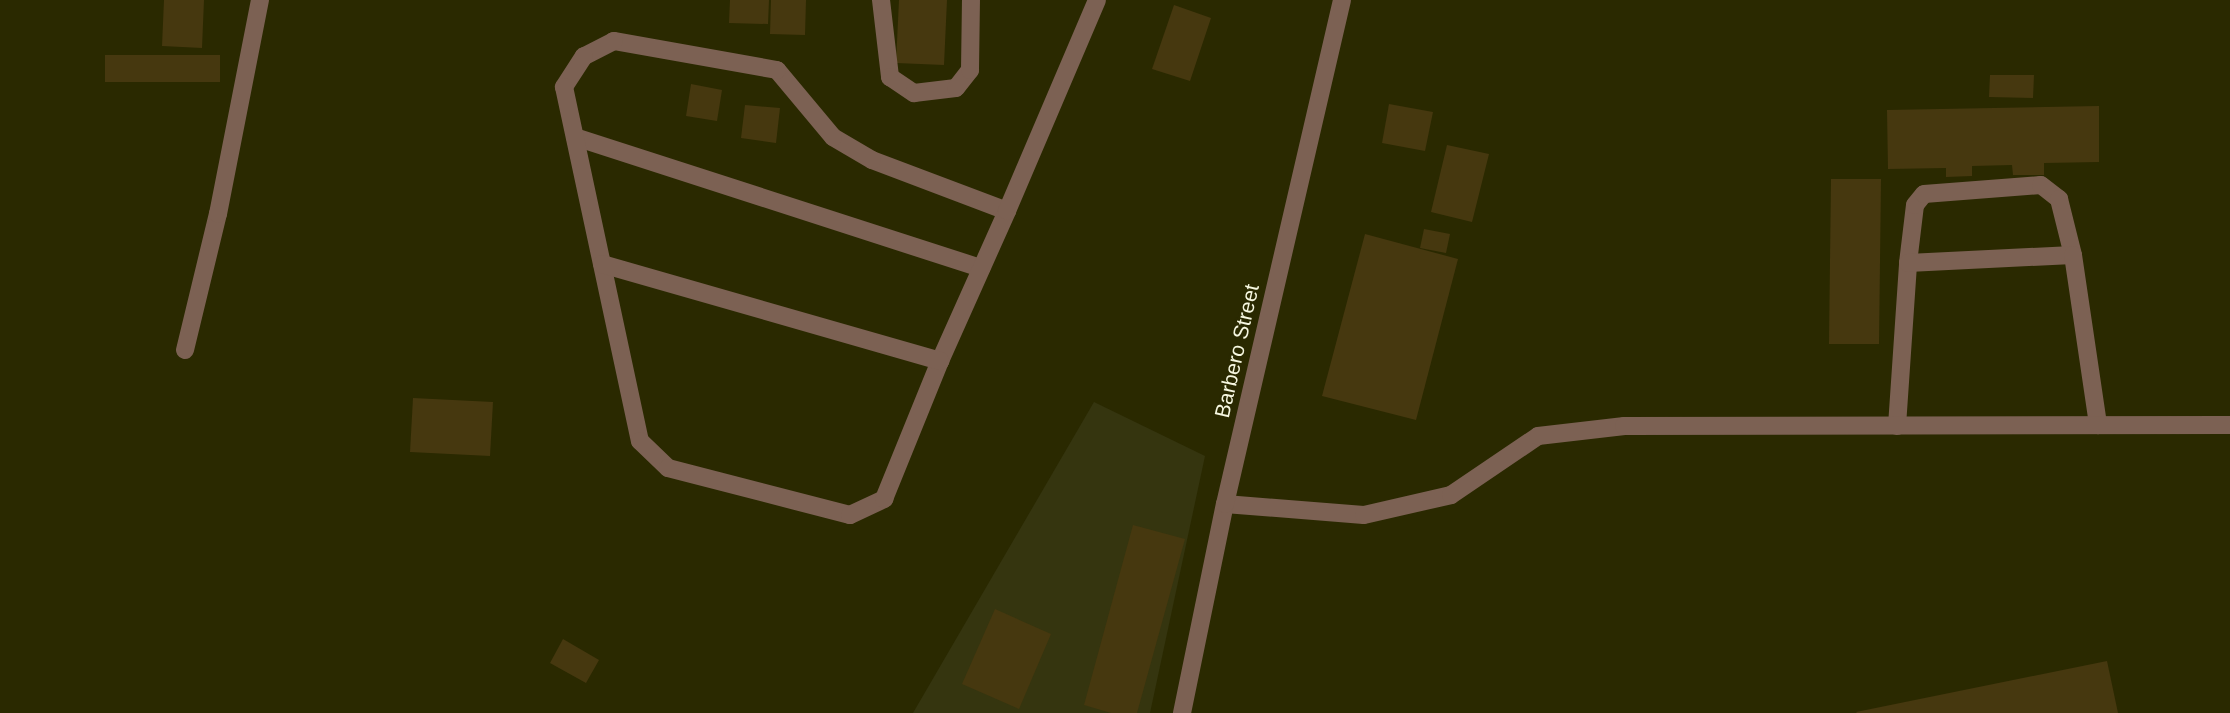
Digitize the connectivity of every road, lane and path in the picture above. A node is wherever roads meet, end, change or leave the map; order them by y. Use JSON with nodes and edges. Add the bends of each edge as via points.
{"nodes":[{"id":1,"x":260,"y":0,"type":"edge"},
{"id":2,"x":881,"y":0,"type":"edge"},
{"id":3,"x":971,"y":0,"type":"edge"},
{"id":4,"x":1097,"y":0,"type":"edge"},
{"id":5,"x":1342,"y":0,"type":"edge"},
{"id":6,"x":575,"y":137,"type":"junction"},
{"id":7,"x":1007,"y":211,"type":"junction"},
{"id":8,"x":2073,"y":255,"type":"junction"},
{"id":9,"x":1908,"y":263,"type":"junction"},
{"id":10,"x":602,"y":264,"type":"junction"},
{"id":11,"x":981,"y":268,"type":"junction"},
{"id":12,"x":185,"y":350,"type":"dead end"},
{"id":13,"x":940,"y":360,"type":"junction"},
{"id":14,"x":2098,"y":425,"type":"junction"},
{"id":15,"x":2230,"y":425,"type":"edge"},
{"id":16,"x":1897,"y":426,"type":"junction"},
{"id":17,"x":1225,"y":504,"type":"junction"},
{"id":18,"x":1182,"y":713,"type":"edge"}],
"edges":[{"from":1,"to":12,"type":"street","via":[[218,214]]},
{"from":2,"to":3,"type":"street","via":[[890,77],[914,93],[956,88],[970,70]]},
{"from":4,"to":7,"type":"street"},
{"from":5,"to":17,"type":"street","name":"Barbero Street"},
{"from":6,"to":7,"type":"street","via":[[564,88],[584,56],[614,41],[778,70],[833,137],[873,160]]},
{"from":6,"to":10,"type":"street"},
{"from":6,"to":11,"type":"street"},
{"from":7,"to":11,"type":"street"},
{"from":8,"to":9,"type":"street"},
{"from":8,"to":9,"type":"street","via":[[2059,199],[2041,185],[1924,194],[1915,205]]},
{"from":8,"to":14,"type":"street"},
{"from":9,"to":16,"type":"street"},
{"from":10,"to":13,"type":"street"},
{"from":10,"to":13,"type":"street","via":[[640,441],[668,468],[850,515],[884,499]]},
{"from":11,"to":13,"type":"street"},
{"from":14,"to":15,"type":"street"},
{"from":14,"to":16,"type":"street"},
{"from":16,"to":17,"type":"street","via":[[1600,429],[1538,436],[1451,495],[1364,515]]},
{"from":17,"to":18,"type":"street","name":"Barbero Street"}]}
